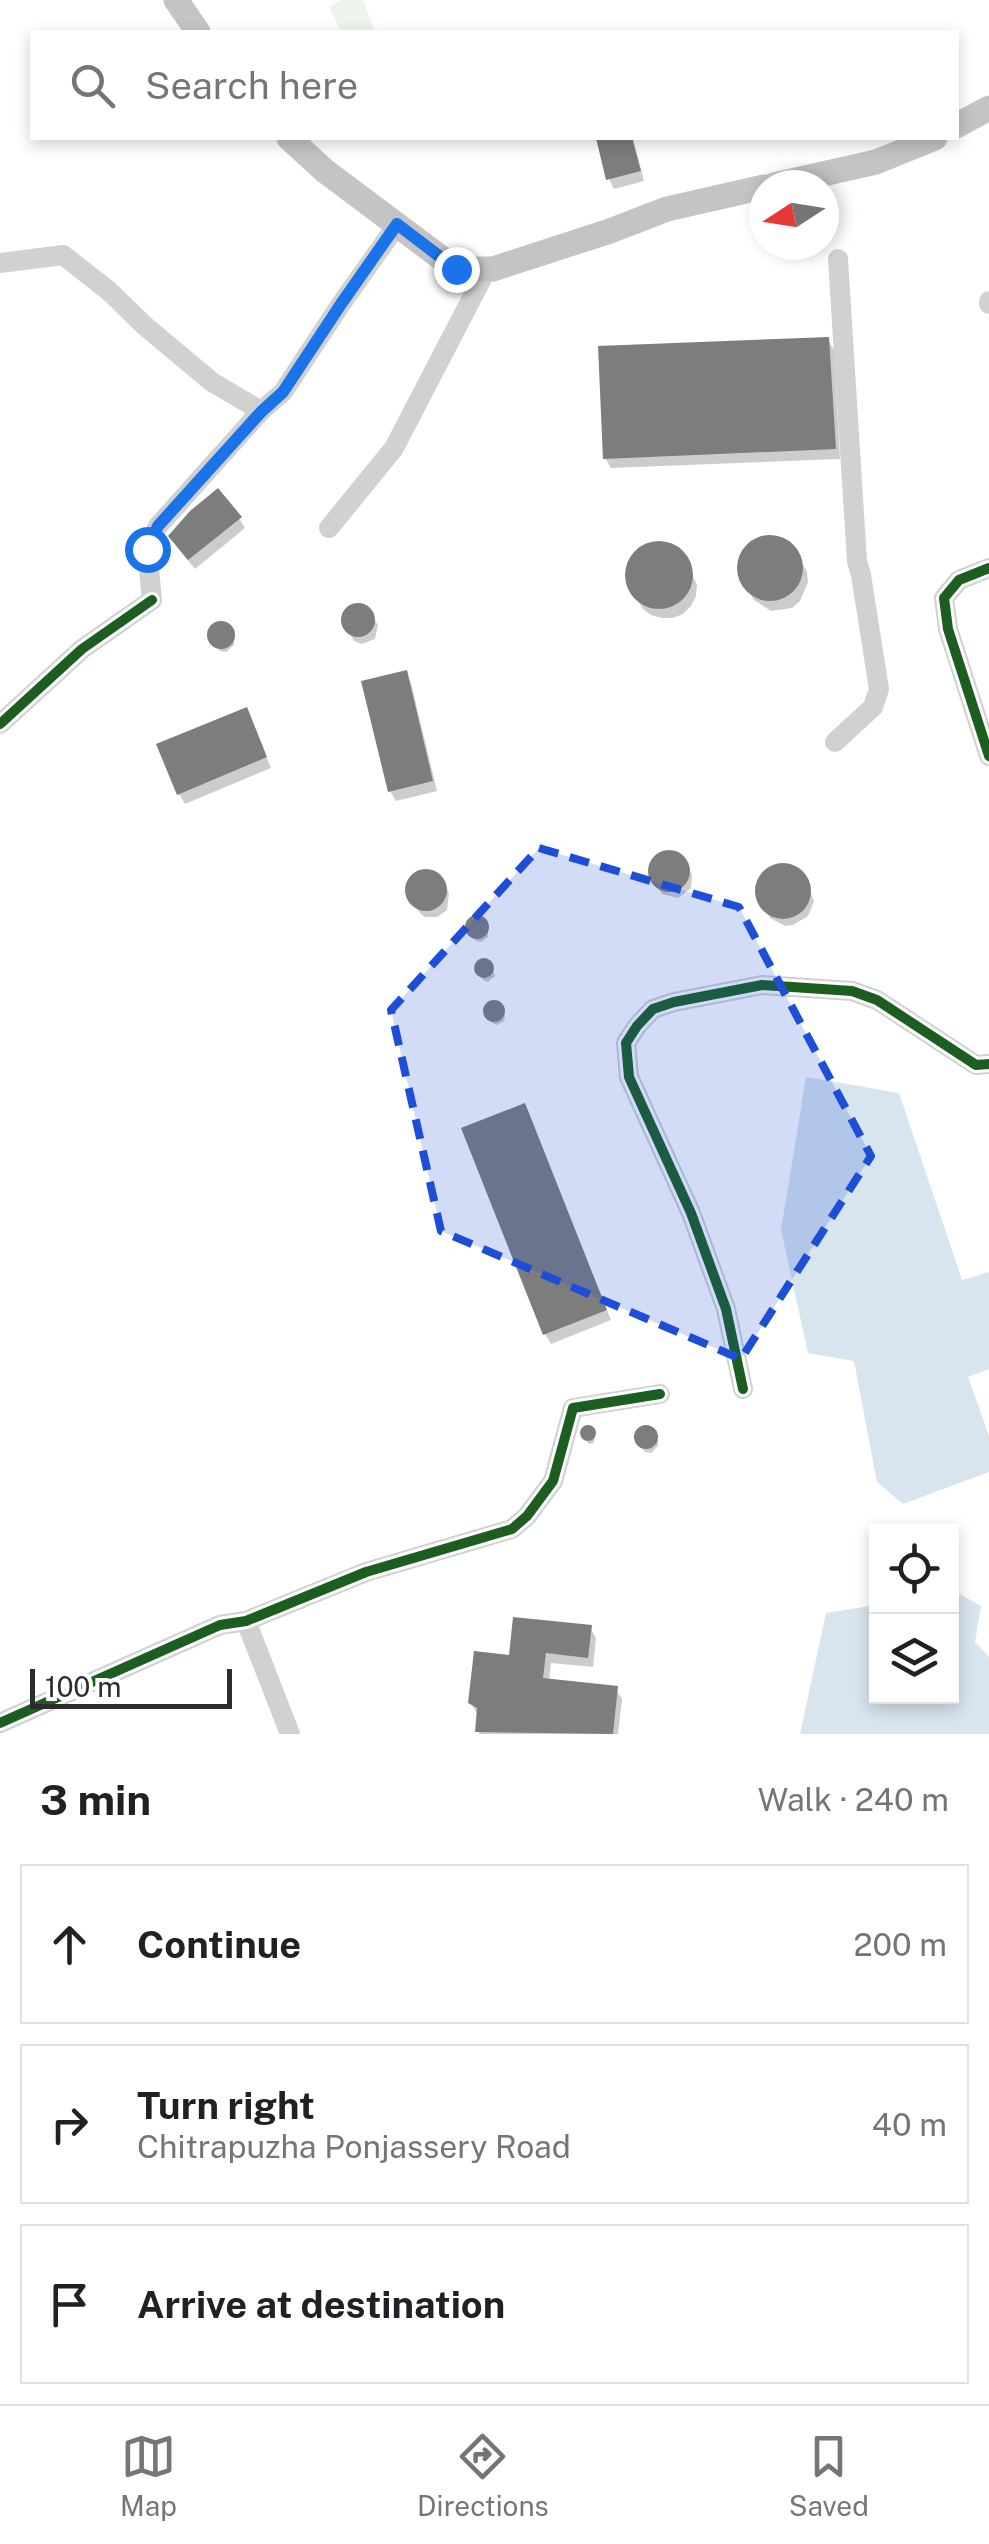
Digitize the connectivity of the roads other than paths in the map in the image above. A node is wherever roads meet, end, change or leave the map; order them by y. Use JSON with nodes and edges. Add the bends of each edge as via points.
{"nodes":[{"id":1,"x":176,"y":0,"type":"edge"},
{"id":2,"x":197,"y":30,"type":"edge"},
{"id":3,"x":989,"y":108,"type":"edge"},
{"id":4,"x":959,"y":124,"type":"edge"},
{"id":5,"x":290,"y":140,"type":"edge"},
{"id":6,"x":930,"y":140,"type":"edge"},
{"id":7,"x":839,"y":170,"type":"edge"},
{"id":8,"x":749,"y":190,"type":"edge"},
{"id":9,"x":397,"y":224,"type":"junction"},
{"id":10,"x":838,"y":260,"type":"edge"},
{"id":11,"x":0,"y":264,"type":"edge"},
{"id":12,"x":488,"y":269,"type":"junction"},
{"id":13,"x":261,"y":412,"type":"junction"},
{"id":14,"x":329,"y":528,"type":"dead end"},
{"id":15,"x":989,"y":568,"type":"edge"},
{"id":16,"x":0,"y":724,"type":"edge"},
{"id":17,"x":836,"y":742,"type":"dead end"},
{"id":18,"x":989,"y":756,"type":"edge"},
{"id":19,"x":989,"y":1064,"type":"edge"},
{"id":20,"x":743,"y":1389,"type":"dead end"},
{"id":21,"x":660,"y":1394,"type":"dead end"},
{"id":22,"x":246,"y":1621,"type":"junction"},
{"id":23,"x":0,"y":1723,"type":"edge"},
{"id":24,"x":290,"y":1734,"type":"edge"}],
"edges":[{"from":1,"to":2,"type":"main road"},
{"from":3,"to":4,"type":"main road"},
{"from":5,"to":9,"type":"main road"},
{"from":6,"to":7,"type":"main road"},
{"from":8,"to":12,"type":"main road","via":[[667,209]]},
{"from":9,"to":12,"type":"main road","via":[[456,269]]},
{"from":9,"to":13,"type":"street","via":[[283,392]]},
{"from":10,"to":17,"type":"street","via":[[857,561],[879,689],[873,707]]},
{"from":11,"to":13,"type":"street","via":[[63,254],[212,382]]},
{"from":12,"to":14,"type":"street","via":[[394,448]]},
{"from":13,"to":16,"type":"street","via":[[158,526],[147,549],[152,600],[82,649]]},
{"from":15,"to":18,"type":"street","via":[[959,580],[944,598]]},
{"from":19,"to":20,"type":"street","via":[[976,1065],[877,1000],[852,991],[762,984],[663,1005],[637,1026],[626,1043],[630,1078],[697,1229],[726,1309]]},
{"from":21,"to":22,"type":"street","via":[[573,1408],[553,1481],[512,1529],[366,1572]]},
{"from":22,"to":23,"type":"street","via":[[220,1625]]},
{"from":22,"to":24,"type":"street"}]}
